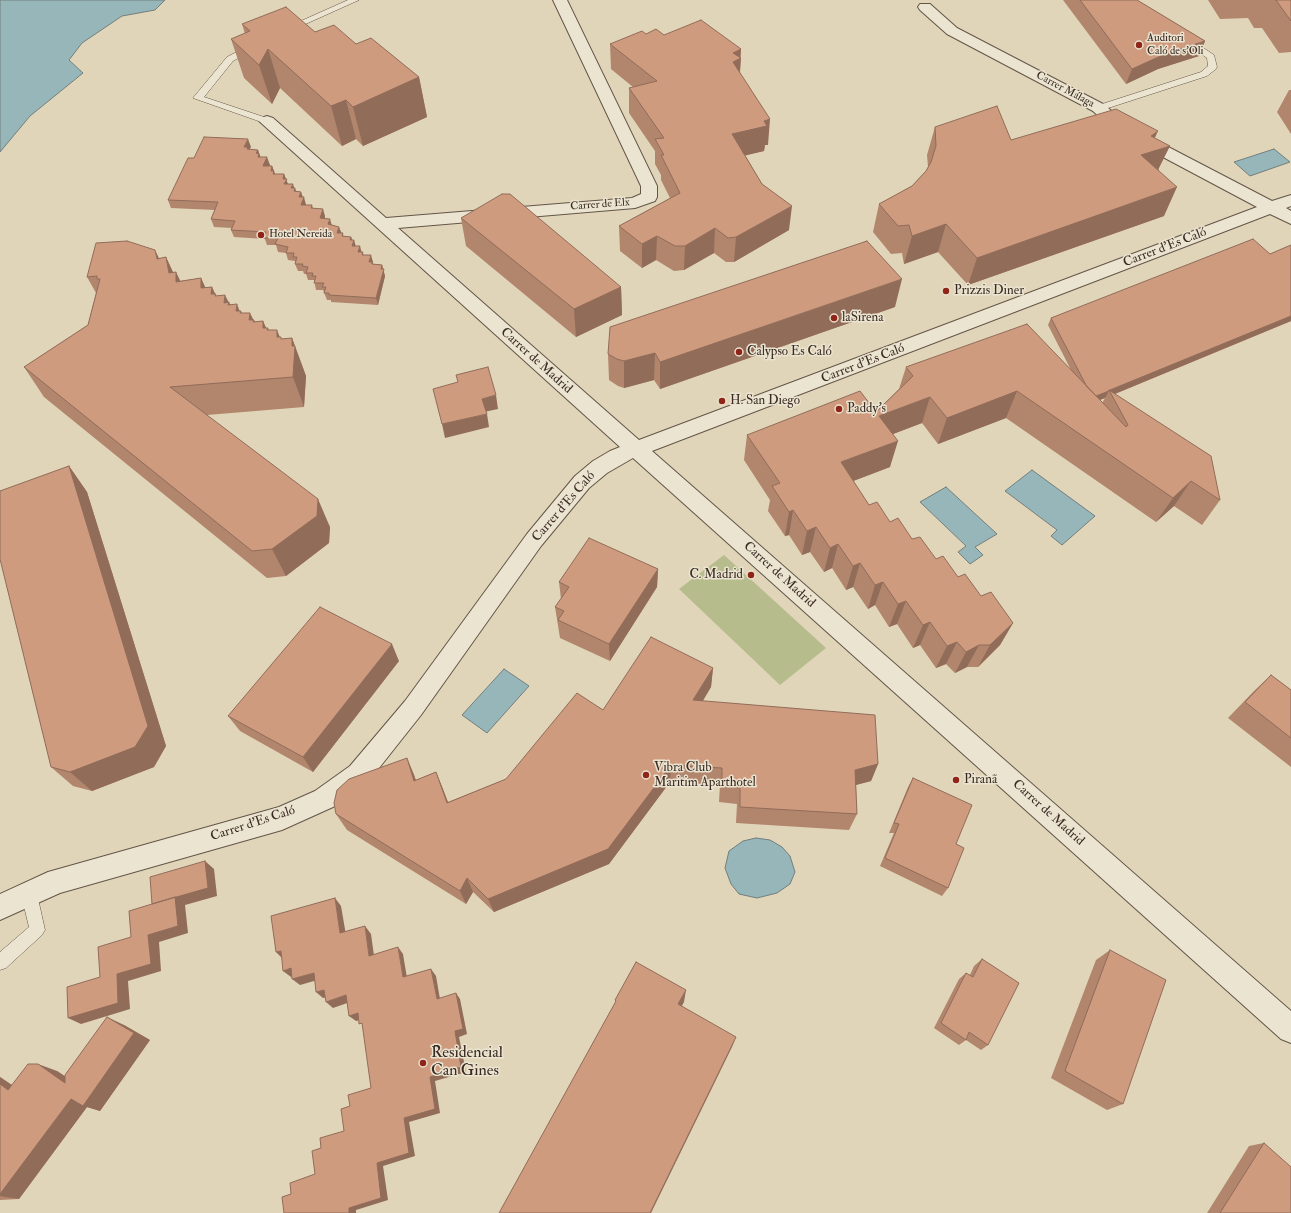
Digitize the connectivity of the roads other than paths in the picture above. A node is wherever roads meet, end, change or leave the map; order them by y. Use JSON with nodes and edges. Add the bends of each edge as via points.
{"nodes":[{"id":1,"x":355,"y":0,"type":"edge"},
{"id":2,"x":560,"y":0,"type":"edge"},
{"id":3,"x":925,"y":7,"type":"dead end"},
{"id":4,"x":275,"y":35,"type":"edge"},
{"id":5,"x":1181,"y":36,"type":"edge"},
{"id":6,"x":262,"y":42,"type":"edge"},
{"id":7,"x":1099,"y":108,"type":"junction"},
{"id":8,"x":267,"y":121,"type":"joint"},
{"id":9,"x":1291,"y":200,"type":"edge"},
{"id":10,"x":1271,"y":207,"type":"junction"},
{"id":11,"x":1291,"y":218,"type":"edge"},
{"id":12,"x":382,"y":224,"type":"junction"},
{"id":13,"x":635,"y":448,"type":"junction"},
{"id":14,"x":29,"y":894,"type":"junction"},
{"id":15,"x":0,"y":907,"type":"edge"},
{"id":16,"x":0,"y":962,"type":"edge"},
{"id":17,"x":1291,"y":1029,"type":"edge"}],
"edges":[{"from":1,"to":4,"type":"lane"},
{"from":2,"to":12,"type":"street","name":"Carrer de Elx","via":[[649,186],[649,197],[635,203]]},
{"from":3,"to":7,"type":"street","name":"Carrer Málaga","via":[[952,31]]},
{"from":5,"to":7,"type":"lane","via":[[1211,57],[1213,67],[1204,74]]},
{"from":6,"to":8,"type":"lane","via":[[230,58],[198,98]]},
{"from":7,"to":10,"type":"street","name":"Carrer Málaga","via":[[1120,128]]},
{"from":8,"to":12,"type":"street","name":"Carrer de Madrid"},
{"from":9,"to":10,"type":"street","name":"Carrer d'Es Caló"},
{"from":10,"to":11,"type":"street","name":"Carrer Málaga"},
{"from":10,"to":13,"type":"street","name":"Carrer d'Es Caló","via":[[787,393]]},
{"from":12,"to":13,"type":"street","name":"Carrer de Madrid"},
{"from":13,"to":14,"type":"street","name":"Carrer d'Es Caló","via":[[600,467],[582,482],[534,540],[413,708],[359,774],[324,799],[282,818],[57,881]]},
{"from":13,"to":17,"type":"street","name":"Carrer de Madrid"},
{"from":14,"to":15,"type":"street","name":"Carrer d'Es Caló"},
{"from":14,"to":16,"type":"lane","via":[[37,930]]}]}
